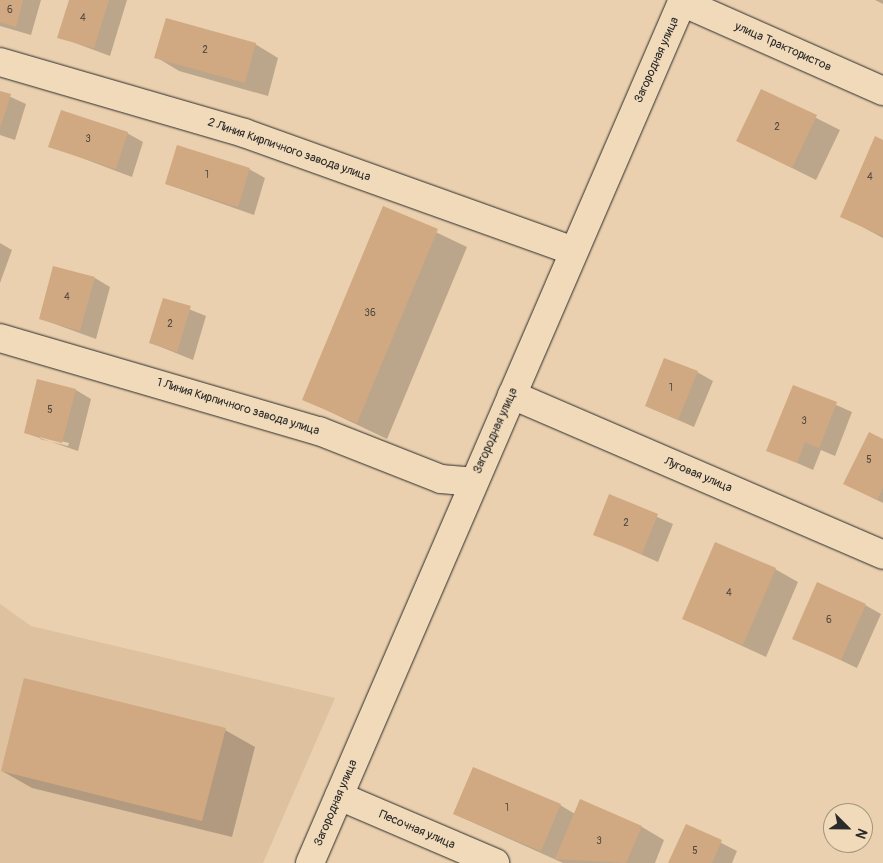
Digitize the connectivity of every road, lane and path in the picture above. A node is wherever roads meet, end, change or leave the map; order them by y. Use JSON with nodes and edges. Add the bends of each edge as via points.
{"nodes":[{"id":1,"x":683,"y":1,"type":"edge"},
{"id":2,"x":0,"y":62,"type":"edge"},
{"id":3,"x":883,"y":91,"type":"edge"},
{"id":4,"x":573,"y":251,"type":"junction"},
{"id":5,"x":0,"y":338,"type":"edge"},
{"id":6,"x":512,"y":395,"type":"junction"},
{"id":7,"x":473,"y":482,"type":"junction"},
{"id":8,"x":883,"y":555,"type":"edge"},
{"id":9,"x":339,"y":796,"type":"junction"},
{"id":10,"x":310,"y":863,"type":"edge"},
{"id":11,"x":495,"y":863,"type":"edge"}],
"edges":[{"from":1,"to":3,"type":"street","name":"улица Трактористов"},
{"from":1,"to":4,"type":"street","name":"Загородная улица"},
{"from":2,"to":4,"type":"street","name":"2 Линия Кирпичного завода улица","via":[[244,133]]},
{"from":4,"to":6,"type":"street","name":"Загородная улица"},
{"from":5,"to":7,"type":"street","name":"1 Линия Кирпичного завода улица","via":[[319,431],[441,479]]},
{"from":6,"to":7,"type":"street","name":"Загородная улица"},
{"from":6,"to":8,"type":"street","name":"Луговая улица"},
{"from":7,"to":9,"type":"street","name":"Загородная улица"},
{"from":9,"to":10,"type":"street","name":"Загородная улица"},
{"from":9,"to":11,"type":"street","name":"Песочная улица"}]}
